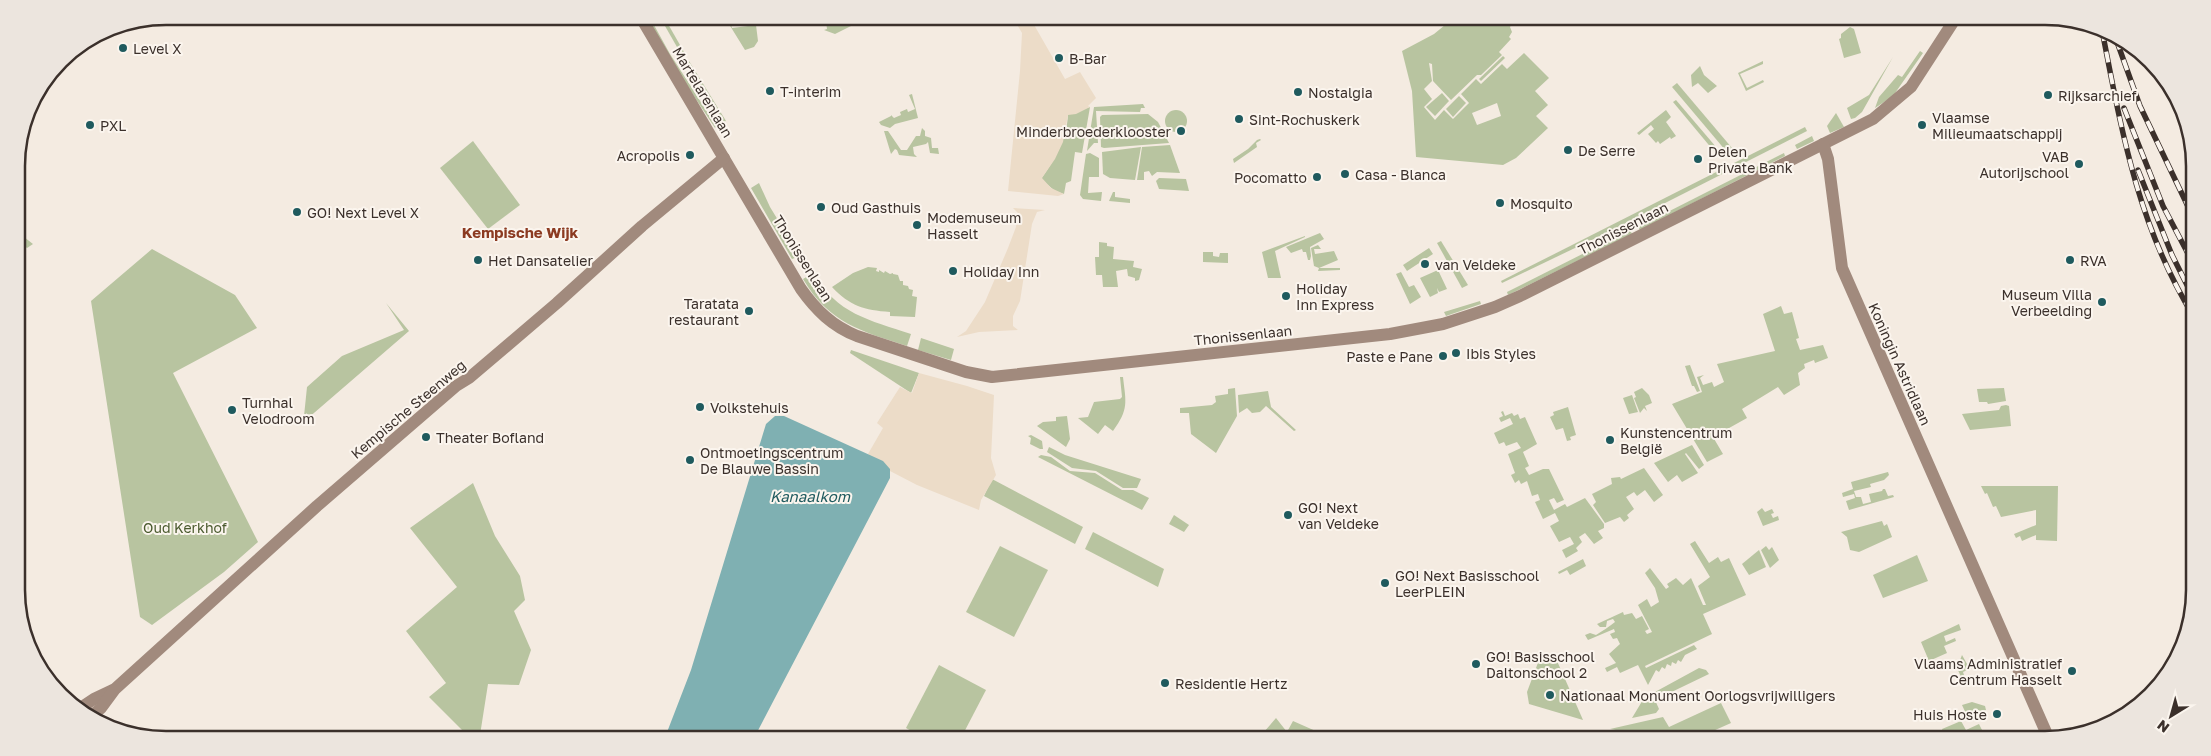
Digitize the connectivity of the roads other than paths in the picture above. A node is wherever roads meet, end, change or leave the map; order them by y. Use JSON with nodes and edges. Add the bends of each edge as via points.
{"nodes":[{"id":1,"x":645,"y":25,"type":"edge"},
{"id":2,"x":1951,"y":25,"type":"edge"},
{"id":3,"x":1823,"y":144,"type":"junction"},
{"id":4,"x":724,"y":158,"type":"junction"},
{"id":5,"x":115,"y":689,"type":"junction"},
{"id":6,"x":85,"y":705,"type":"edge"},
{"id":7,"x":96,"y":712,"type":"edge"},
{"id":8,"x":2045,"y":731,"type":"edge"}],
"edges":[{"from":1,"to":4,"type":"main road","name":"Martelarenlaan"},
{"from":2,"to":3,"type":"main road","name":"Thonissenlaan","via":[[1911,87],[1874,120]]},
{"from":3,"to":4,"type":"main road","name":"Thonissenlaan","via":[[1495,308],[1443,324],[1390,334],[992,376],[966,372],[856,336],[825,318],[802,289]]},
{"from":3,"to":8,"type":"main road","name":"Koningin Astridlaan","via":[[1828,159],[1842,268]]},
{"from":4,"to":5,"type":"main road","name":"Kempische Steenweg","via":[[324,500]]},
{"from":5,"to":6,"type":"main road","name":"Kempische Steenweg"},
{"from":5,"to":7,"type":"main road","name":"Kempische Steenweg"}]}
